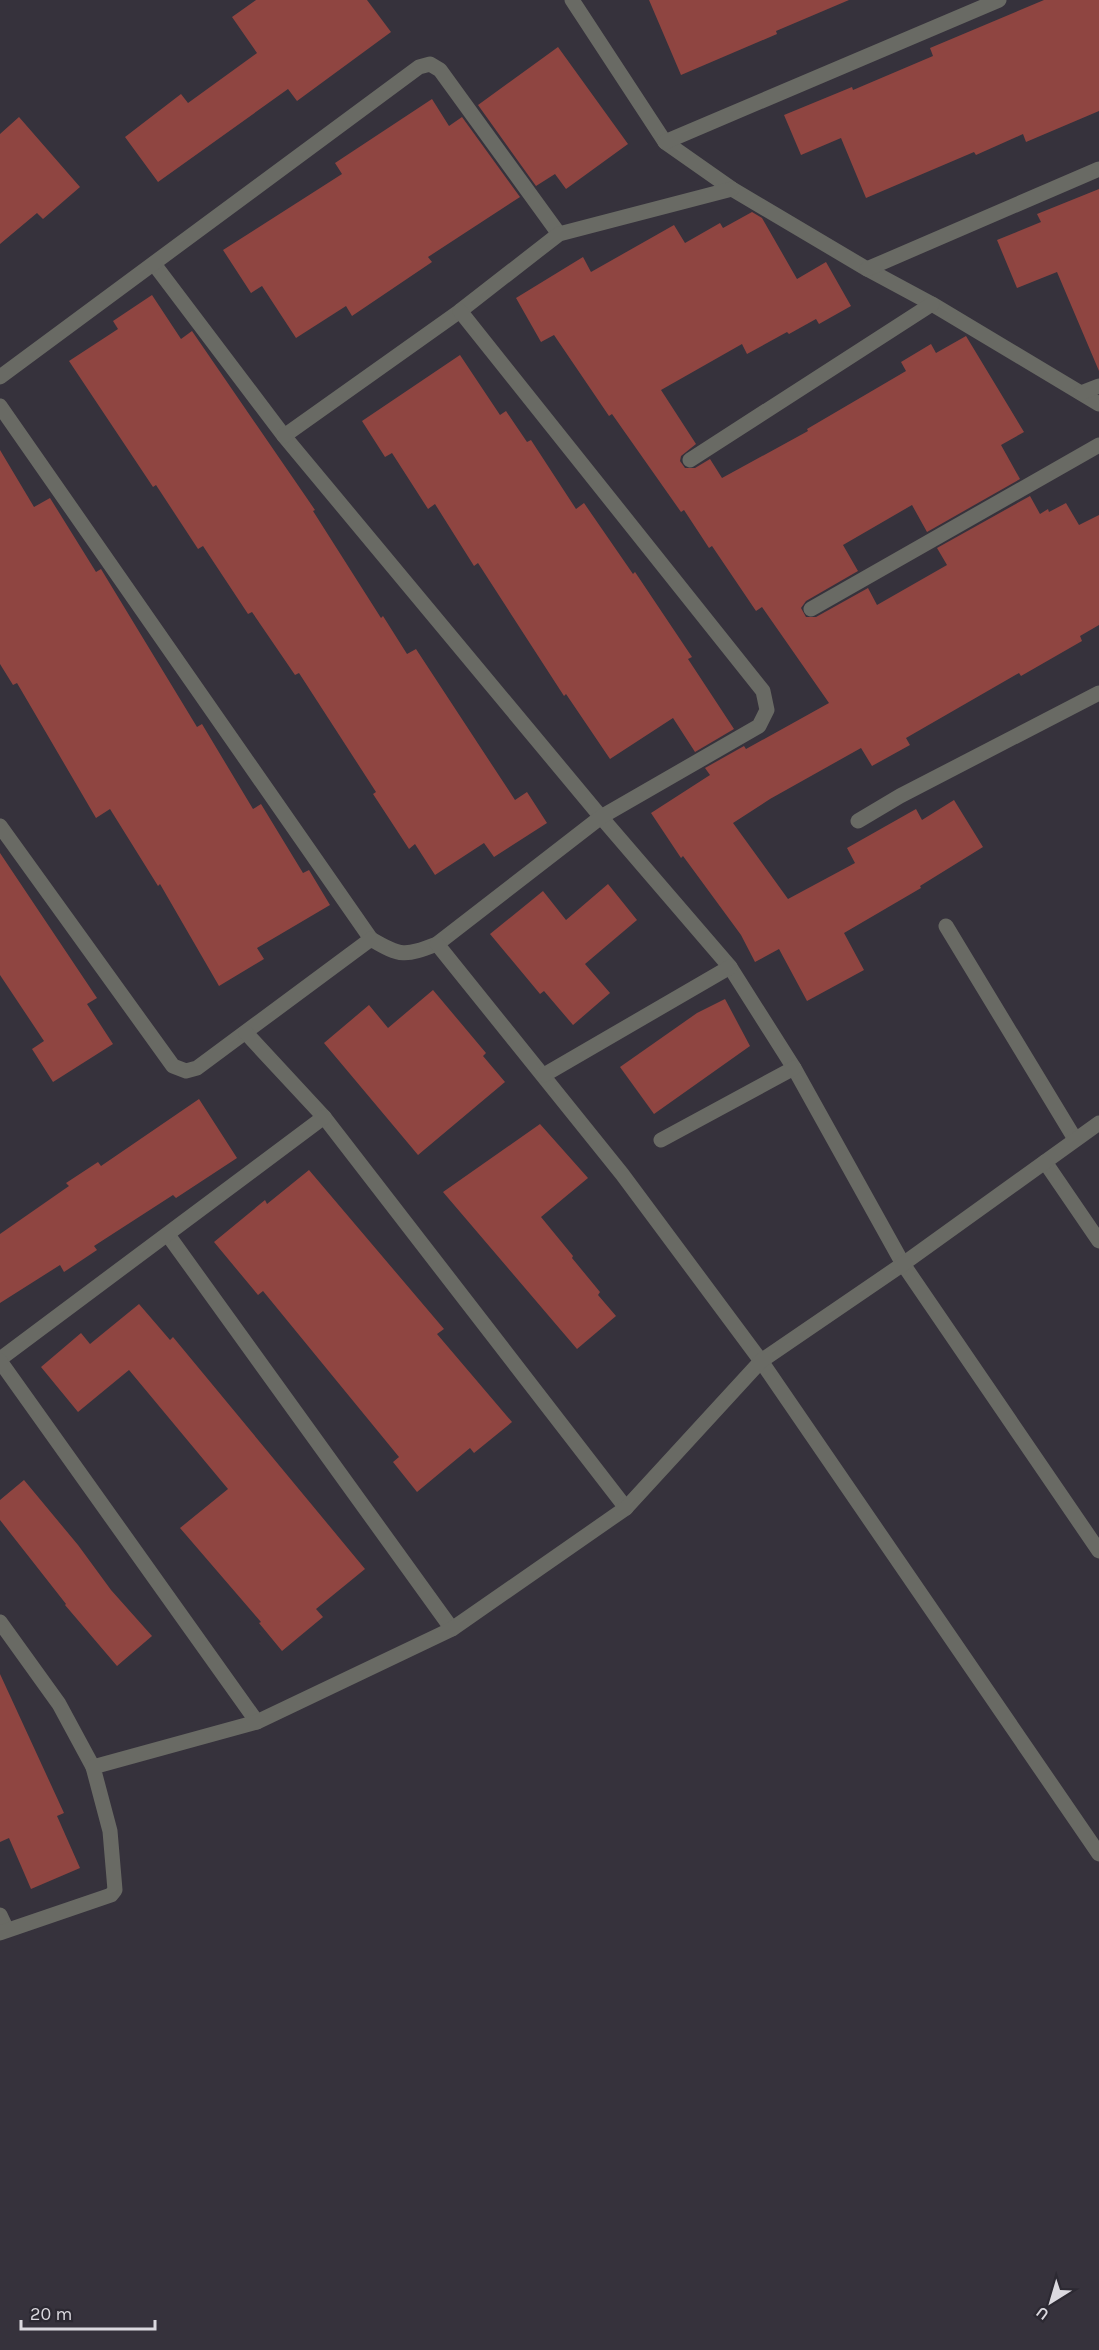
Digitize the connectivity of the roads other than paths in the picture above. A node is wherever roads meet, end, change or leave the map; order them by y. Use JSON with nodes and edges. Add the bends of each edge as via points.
{"nodes":[{"id":1,"x":572,"y":0,"type":"edge"},
{"id":2,"x":999,"y":0,"type":"edge"},
{"id":3,"x":665,"y":142,"type":"junction"},
{"id":4,"x":1099,"y":169,"type":"edge"},
{"id":5,"x":732,"y":189,"type":"junction"},
{"id":6,"x":559,"y":234,"type":"junction"},
{"id":7,"x":154,"y":264,"type":"junction"},
{"id":8,"x":867,"y":269,"type":"junction"},
{"id":9,"x":932,"y":304,"type":"junction"},
{"id":10,"x":460,"y":311,"type":"junction"},
{"id":11,"x":0,"y":377,"type":"edge"},
{"id":12,"x":1099,"y":386,"type":"edge"},
{"id":13,"x":1081,"y":393,"type":"junction"},
{"id":14,"x":1099,"y":404,"type":"edge"},
{"id":15,"x":0,"y":406,"type":"edge"},
{"id":16,"x":284,"y":436,"type":"junction"},
{"id":17,"x":1099,"y":445,"type":"edge"},
{"id":18,"x":690,"y":460,"type":"dead end"},
{"id":19,"x":811,"y":609,"type":"dead end"},
{"id":20,"x":1099,"y":693,"type":"edge"},
{"id":21,"x":601,"y":817,"type":"junction"},
{"id":22,"x":858,"y":821,"type":"dead end"},
{"id":23,"x":0,"y":826,"type":"edge"},
{"id":24,"x":946,"y":927,"type":"dead end"},
{"id":25,"x":371,"y":939,"type":"junction"},
{"id":26,"x":437,"y":944,"type":"junction"},
{"id":27,"x":730,"y":968,"type":"junction"},
{"id":28,"x":246,"y":1033,"type":"junction"},
{"id":29,"x":794,"y":1068,"type":"junction"},
{"id":30,"x":544,"y":1075,"type":"junction"},
{"id":31,"x":324,"y":1117,"type":"junction"},
{"id":32,"x":1099,"y":1123,"type":"edge"},
{"id":33,"x":1075,"y":1139,"type":"junction"},
{"id":34,"x":661,"y":1140,"type":"dead end"},
{"id":35,"x":1045,"y":1162,"type":"junction"},
{"id":36,"x":168,"y":1235,"type":"junction"},
{"id":37,"x":1099,"y":1241,"type":"edge"},
{"id":38,"x":903,"y":1264,"type":"junction"},
{"id":39,"x":0,"y":1360,"type":"edge"},
{"id":40,"x":761,"y":1361,"type":"junction"},
{"id":41,"x":626,"y":1508,"type":"junction"},
{"id":42,"x":1099,"y":1551,"type":"edge"},
{"id":43,"x":0,"y":1622,"type":"edge"},
{"id":44,"x":452,"y":1629,"type":"junction"},
{"id":45,"x":257,"y":1722,"type":"junction"},
{"id":46,"x":93,"y":1767,"type":"junction"},
{"id":47,"x":1099,"y":1854,"type":"edge"},
{"id":48,"x":0,"y":1915,"type":"edge"},
{"id":49,"x":4,"y":1931,"type":"edge"}],
"edges":[{"from":1,"to":3,"type":"street"},
{"from":2,"to":3,"type":"street"},
{"from":3,"to":5,"type":"street"},
{"from":4,"to":8,"type":"street"},
{"from":5,"to":6,"type":"street"},
{"from":5,"to":8,"type":"street"},
{"from":6,"to":7,"type":"street","via":[[440,70],[430,64],[419,67]]},
{"from":6,"to":10,"type":"street"},
{"from":7,"to":11,"type":"street"},
{"from":7,"to":16,"type":"street"},
{"from":8,"to":9,"type":"street"},
{"from":9,"to":13,"type":"street"},
{"from":9,"to":18,"type":"street"},
{"from":10,"to":16,"type":"street"},
{"from":10,"to":21,"type":"street","via":[[764,691],[767,710],[759,726]]},
{"from":12,"to":13,"type":"street"},
{"from":13,"to":14,"type":"street"},
{"from":15,"to":25,"type":"street"},
{"from":16,"to":21,"type":"street"},
{"from":17,"to":19,"type":"street"},
{"from":20,"to":22,"type":"street"},
{"from":21,"to":26,"type":"street"},
{"from":21,"to":27,"type":"street"},
{"from":23,"to":28,"type":"street","via":[[173,1066],[186,1071],[197,1068]]},
{"from":24,"to":33,"type":"street"},
{"from":25,"to":26,"type":"street","via":[[392,952],[404,954]]},
{"from":25,"to":28,"type":"street"},
{"from":26,"to":30,"type":"street"},
{"from":27,"to":29,"type":"street"},
{"from":27,"to":30,"type":"street"},
{"from":28,"to":31,"type":"street"},
{"from":29,"to":34,"type":"street"},
{"from":29,"to":38,"type":"street"},
{"from":30,"to":40,"type":"street"},
{"from":31,"to":36,"type":"street"},
{"from":31,"to":41,"type":"street"},
{"from":32,"to":33,"type":"street"},
{"from":33,"to":35,"type":"street"},
{"from":35,"to":37,"type":"street"},
{"from":35,"to":38,"type":"street"},
{"from":36,"to":39,"type":"street"},
{"from":36,"to":44,"type":"street"},
{"from":38,"to":40,"type":"street"},
{"from":38,"to":42,"type":"street"},
{"from":39,"to":45,"type":"street"},
{"from":40,"to":41,"type":"street"},
{"from":40,"to":47,"type":"street"},
{"from":41,"to":44,"type":"street"},
{"from":43,"to":46,"type":"street","via":[[59,1704]]},
{"from":44,"to":45,"type":"street"},
{"from":45,"to":46,"type":"street"},
{"from":46,"to":49,"type":"street","via":[[110,1831],[115,1890],[111,1895]]},
{"from":48,"to":49,"type":"street"}]}
